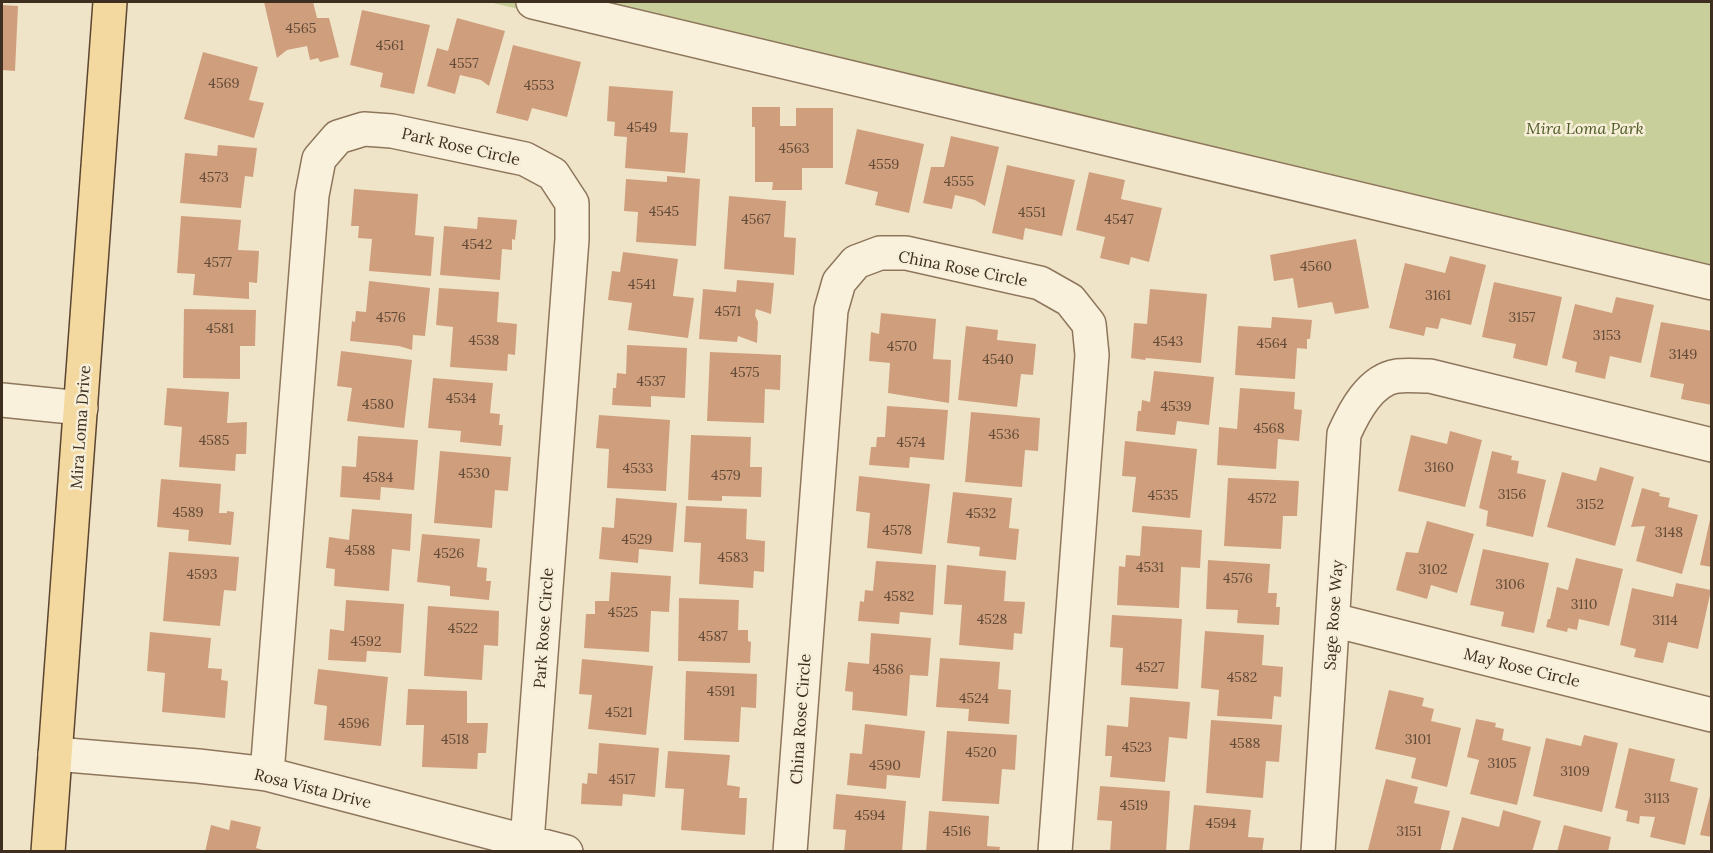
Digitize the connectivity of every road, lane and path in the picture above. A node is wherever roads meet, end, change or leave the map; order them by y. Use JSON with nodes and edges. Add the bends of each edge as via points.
{"nodes":[{"id":1,"x":110,"y":2,"type":"edge"},
{"id":2,"x":533,"y":2,"type":"edge"},
{"id":3,"x":1712,"y":283,"type":"edge"},
{"id":4,"x":2,"y":400,"type":"edge"},
{"id":5,"x":81,"y":408,"type":"junction"},
{"id":6,"x":1712,"y":445,"type":"edge"},
{"id":7,"x":1333,"y":620,"type":"junction"},
{"id":8,"x":1712,"y":715,"type":"edge"},
{"id":9,"x":55,"y":754,"type":"junction"},
{"id":10,"x":267,"y":774,"type":"junction"},
{"id":11,"x":527,"y":842,"type":"junction"},
{"id":12,"x":48,"y":852,"type":"edge"},
{"id":13,"x":566,"y":852,"type":"edge"},
{"id":14,"x":790,"y":852,"type":"edge"},
{"id":15,"x":1055,"y":852,"type":"edge"},
{"id":16,"x":1318,"y":852,"type":"edge"}],
"edges":[{"from":1,"to":5,"type":"main road","name":"Mira Loma Drive"},
{"from":2,"to":3,"type":"street"},
{"from":4,"to":5,"type":"street"},
{"from":5,"to":9,"type":"main road","name":"Mira Loma Drive"},
{"from":6,"to":7,"type":"street","name":"Sage Rose Way","via":[[1430,376],[1395,376],[1373,388],[1354,411],[1344,434]]},
{"from":7,"to":8,"type":"street","name":"May Rose Circle"},
{"from":7,"to":16,"type":"street","name":"Sage Rose Way"},
{"from":9,"to":10,"type":"street","name":"Rosa Vista Drive"},
{"from":9,"to":12,"type":"main road","name":"Mira Loma Drive"},
{"from":10,"to":11,"type":"street","name":"Rosa Vista Drive"},
{"from":10,"to":11,"type":"street","name":"Park Rose Circle","via":[[312,195],[319,159],[338,137],[364,129],[392,131],[525,159],[553,174],[572,203]]},
{"from":11,"to":13,"type":"street","name":"Rosa Vista Drive"},
{"from":14,"to":15,"type":"street","name":"China Rose Circle","via":[[831,310],[839,282],[856,262],[879,254],[906,253],[1040,283],[1070,300],[1089,324],[1092,355]]}]}
